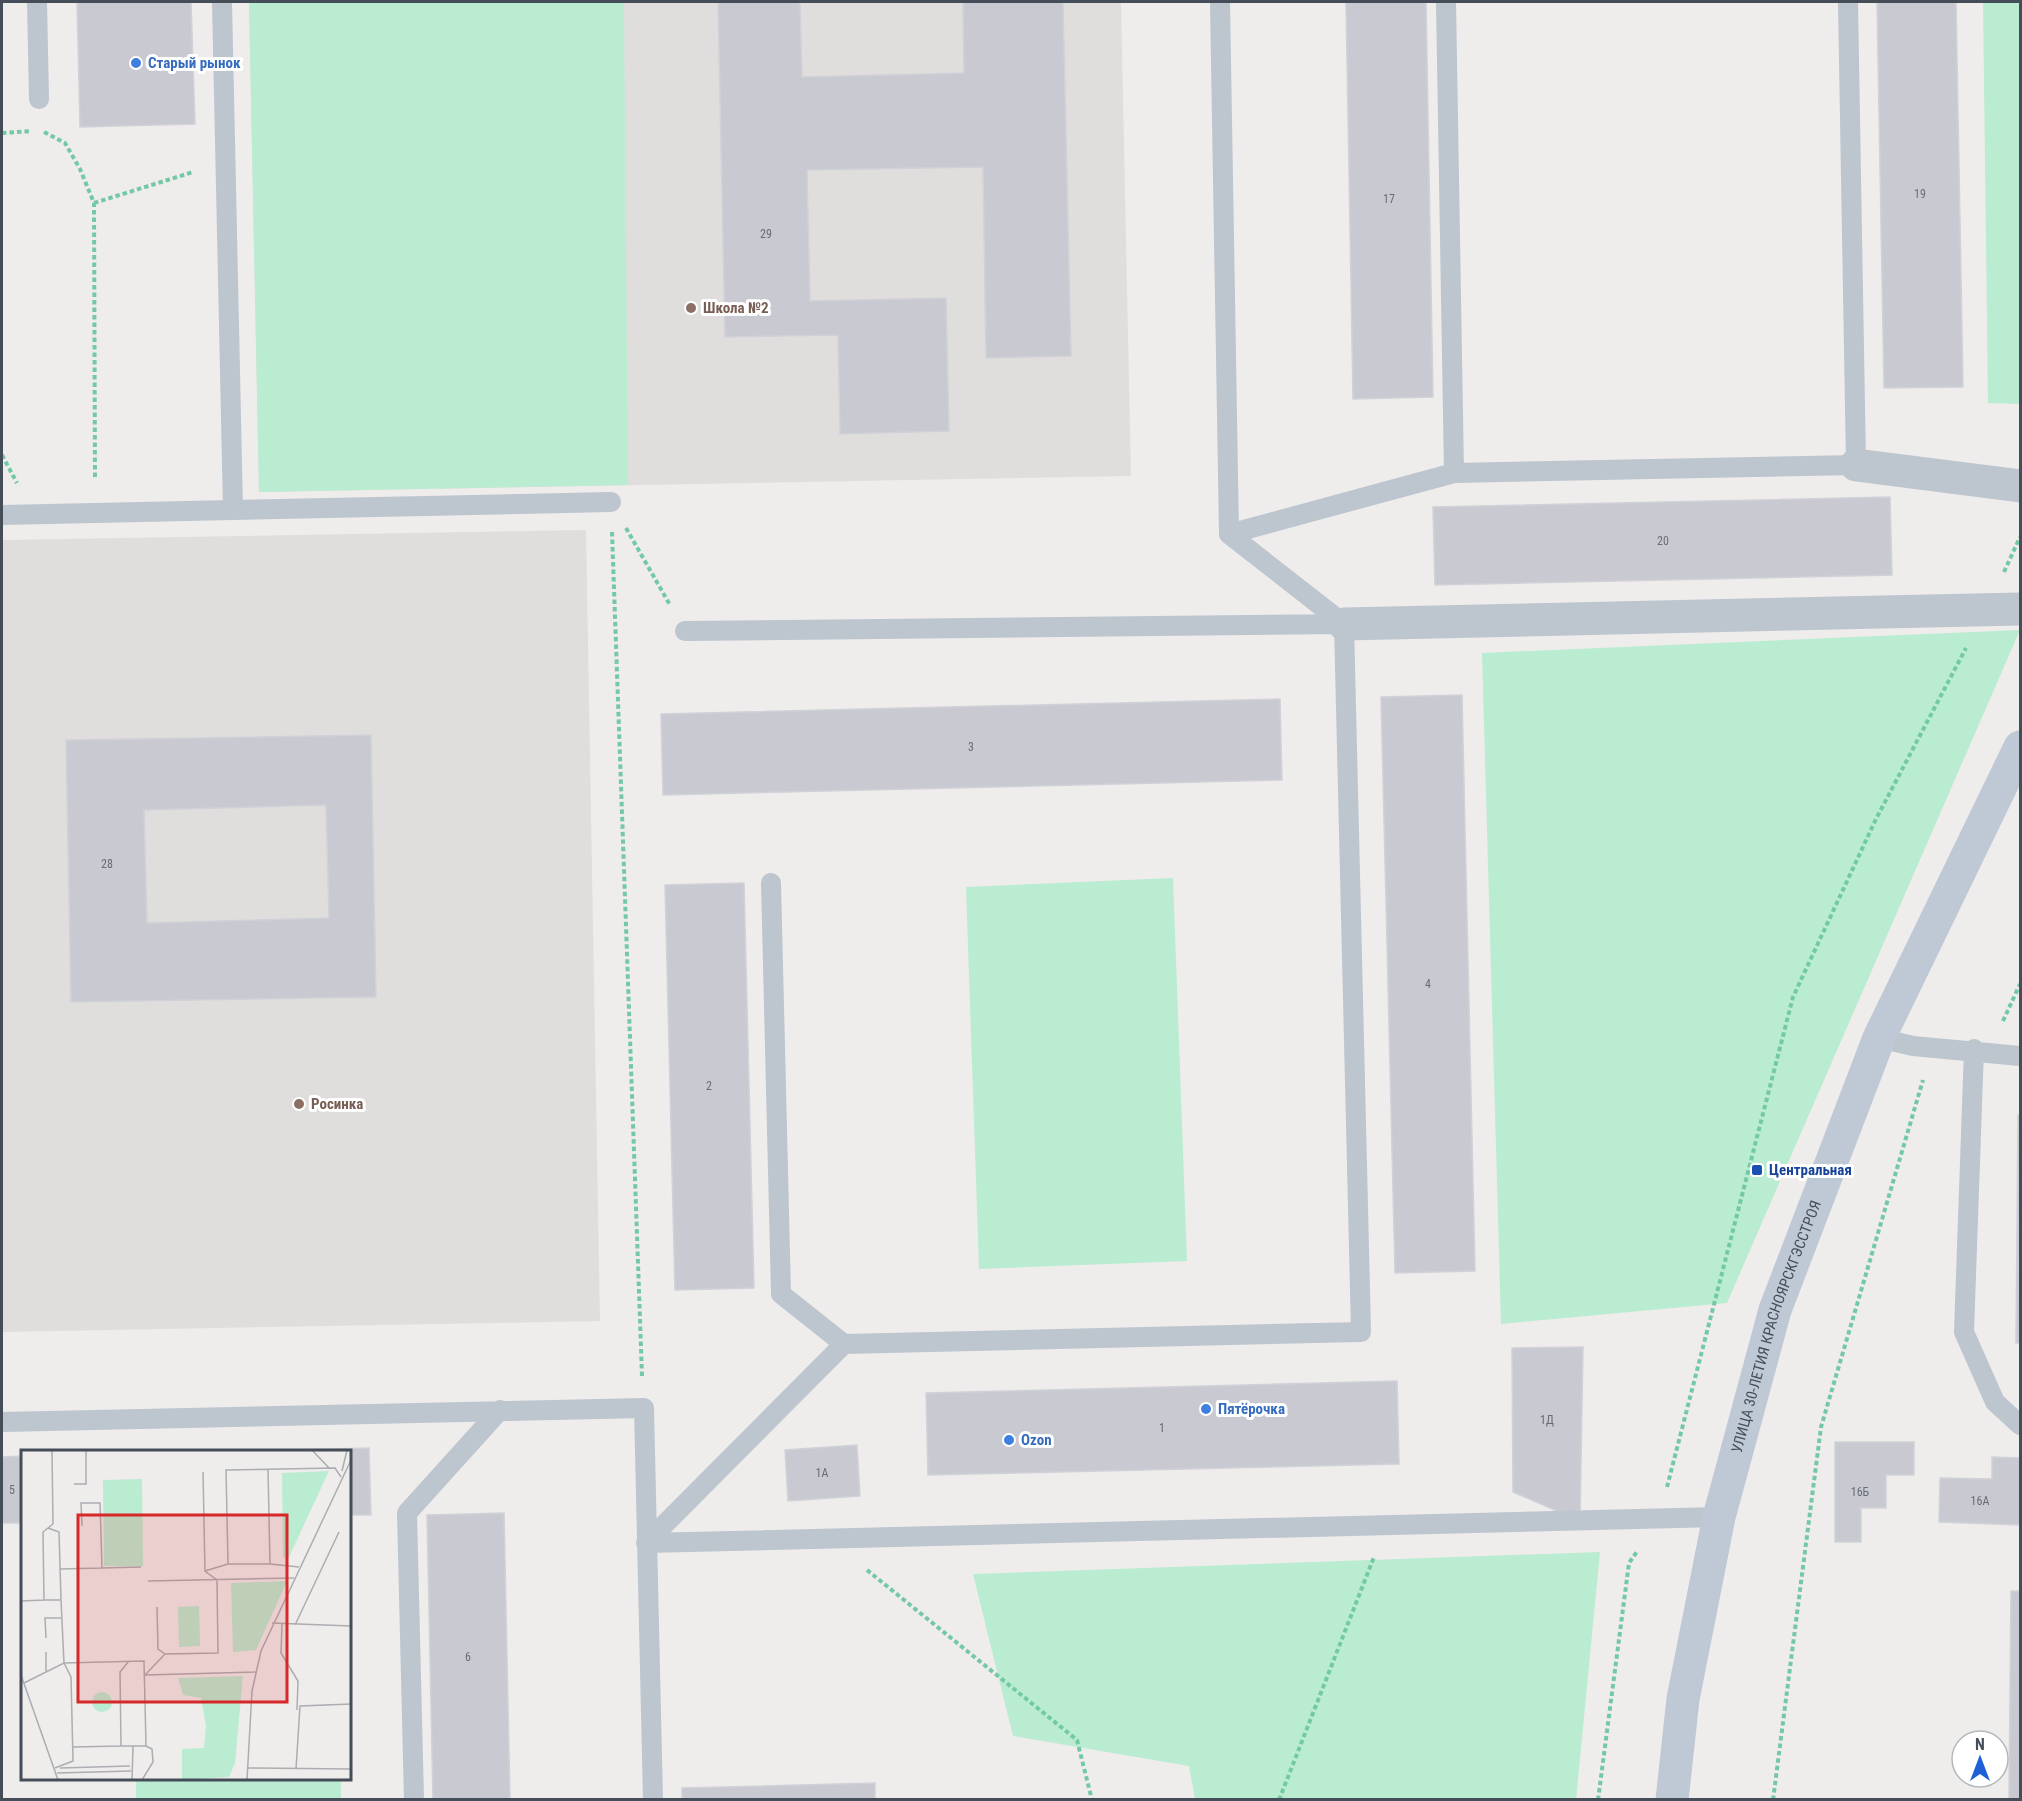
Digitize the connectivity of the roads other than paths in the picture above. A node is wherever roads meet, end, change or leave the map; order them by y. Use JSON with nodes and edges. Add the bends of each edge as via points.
{"nodes":[{"id":1,"x":37,"y":2,"type":"edge"},
{"id":2,"x":222,"y":2,"type":"edge"},
{"id":3,"x":1220,"y":2,"type":"edge"},
{"id":4,"x":1446,"y":2,"type":"edge"},
{"id":5,"x":1848,"y":2,"type":"edge"},
{"id":6,"x":39,"y":99,"type":"dead end"},
{"id":7,"x":1856,"y":465,"type":"junction"},
{"id":8,"x":1454,"y":472,"type":"junction"},
{"id":9,"x":2020,"y":486,"type":"edge"},
{"id":10,"x":611,"y":502,"type":"road end"},
{"id":11,"x":233,"y":510,"type":"junction"},
{"id":12,"x":2,"y":515,"type":"edge"},
{"id":13,"x":1229,"y":534,"type":"junction"},
{"id":14,"x":2020,"y":609,"type":"edge"},
{"id":15,"x":1344,"y":624,"type":"junction"},
{"id":16,"x":685,"y":631,"type":"road end"},
{"id":17,"x":2020,"y":747,"type":"edge"},
{"id":18,"x":771,"y":883,"type":"dead end"},
{"id":19,"x":1879,"y":1038,"type":"junction"},
{"id":20,"x":1974,"y":1049,"type":"junction"},
{"id":21,"x":2020,"y":1056,"type":"edge"},
{"id":22,"x":844,"y":1344,"type":"junction"},
{"id":23,"x":500,"y":1410,"type":"junction"},
{"id":24,"x":2,"y":1422,"type":"edge"},
{"id":25,"x":2020,"y":1425,"type":"edge"},
{"id":26,"x":1719,"y":1517,"type":"junction"},
{"id":27,"x":646,"y":1543,"type":"junction"},
{"id":28,"x":414,"y":1800,"type":"edge"},
{"id":29,"x":653,"y":1800,"type":"edge"},
{"id":30,"x":1672,"y":1800,"type":"edge"}],
"edges":[{"from":1,"to":6,"type":"lane"},
{"from":2,"to":11,"type":"lane"},
{"from":3,"to":13,"type":"lane"},
{"from":4,"to":8,"type":"lane"},
{"from":5,"to":7,"type":"lane"},
{"from":7,"to":8,"type":"lane"},
{"from":7,"to":9,"type":"street"},
{"from":8,"to":13,"type":"lane"},
{"from":10,"to":11,"type":"lane"},
{"from":11,"to":12,"type":"lane"},
{"from":13,"to":15,"type":"lane"},
{"from":14,"to":15,"type":"street"},
{"from":15,"to":16,"type":"lane"},
{"from":15,"to":22,"type":"lane","via":[[1360,1332]]},
{"from":17,"to":19,"type":"main road","name":"УЛИЦА 30-ЛЕТИЯ КРАСНОЯРСКГЭССТРОЯ"},
{"from":18,"to":22,"type":"lane","via":[[781,1294]]},
{"from":19,"to":20,"type":"lane","via":[[1913,1046]]},
{"from":19,"to":26,"type":"main road","name":"УЛИЦА 30-ЛЕТИЯ КРАСНОЯРСКГЭССТРОЯ","via":[[1775,1310]]},
{"from":20,"to":21,"type":"lane"},
{"from":20,"to":25,"type":"lane","via":[[1964,1332],[1995,1402]]},
{"from":22,"to":27,"type":"lane"},
{"from":23,"to":24,"type":"lane"},
{"from":23,"to":27,"type":"lane","via":[[644,1408]]},
{"from":23,"to":28,"type":"lane","via":[[407,1513]]},
{"from":26,"to":27,"type":"lane"},
{"from":26,"to":30,"type":"main road","name":"УЛИЦА 30-ЛЕТИЯ КРАСНОЯРСКГЭССТРОЯ","via":[[1683,1699]]},
{"from":27,"to":29,"type":"lane"}]}
